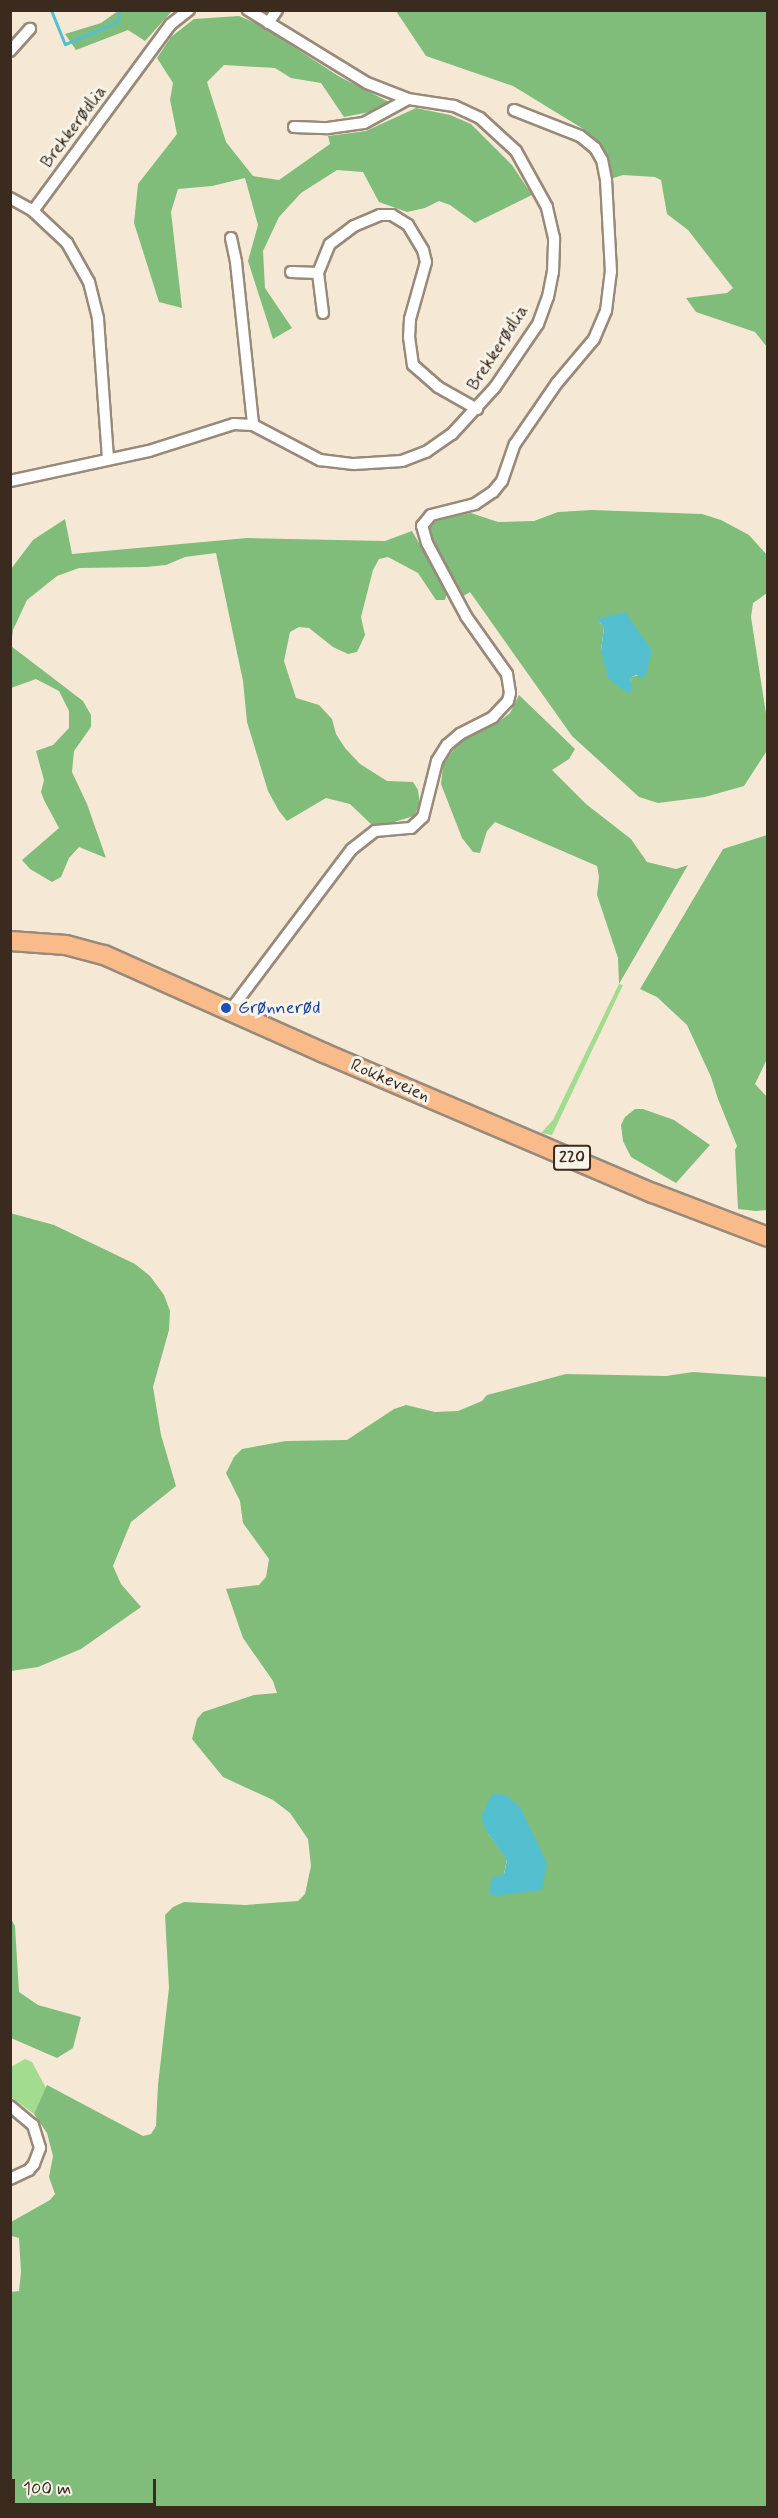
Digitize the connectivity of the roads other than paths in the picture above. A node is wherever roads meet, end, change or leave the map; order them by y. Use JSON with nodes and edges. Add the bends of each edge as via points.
{"nodes":[{"id":1,"x":189,"y":10,"type":"edge"},
{"id":2,"x":248,"y":10,"type":"edge"},
{"id":3,"x":277,"y":10,"type":"edge"},
{"id":4,"x":268,"y":22,"type":"junction"},
{"id":5,"x":30,"y":29,"type":"dead end"},
{"id":6,"x":10,"y":51,"type":"edge"},
{"id":7,"x":408,"y":99,"type":"junction"},
{"id":8,"x":514,"y":110,"type":"dead end"},
{"id":9,"x":294,"y":127,"type":"dead end"},
{"id":10,"x":10,"y":198,"type":"edge"},
{"id":11,"x":33,"y":211,"type":"junction"},
{"id":12,"x":231,"y":238,"type":"dead end"},
{"id":13,"x":291,"y":272,"type":"dead end"},
{"id":14,"x":318,"y":273,"type":"junction"},
{"id":15,"x":323,"y":313,"type":"dead end"},
{"id":16,"x":477,"y":409,"type":"junction"},
{"id":17,"x":253,"y":425,"type":"junction"},
{"id":18,"x":108,"y":458,"type":"junction"},
{"id":19,"x":10,"y":481,"type":"edge"},
{"id":20,"x":10,"y":941,"type":"edge"},
{"id":21,"x":229,"y":1012,"type":"junction"},
{"id":22,"x":768,"y":1237,"type":"edge"},
{"id":23,"x":10,"y":2106,"type":"edge"},
{"id":24,"x":10,"y":2179,"type":"edge"}],
"edges":[{"from":1,"to":11,"type":"street","name":"Brekkerødlia","via":[[171,24]]},
{"from":2,"to":4,"type":"street","name":"Brekkerødlia"},
{"from":3,"to":4,"type":"street"},
{"from":4,"to":7,"type":"street","name":"Brekkerødlia","via":[[336,67]]},
{"from":5,"to":6,"type":"street"},
{"from":7,"to":9,"type":"street","via":[[364,123]]},
{"from":7,"to":16,"type":"street","name":"Brekkerødlia","via":[[454,106],[480,118],[516,151],[536,183],[551,222],[553,272],[548,297],[537,324]]},
{"from":8,"to":21,"type":"street","via":[[580,136],[595,148],[606,180],[611,272],[606,311],[594,339],[557,383],[515,444],[502,481],[475,504],[431,515],[422,526],[427,543],[466,615],[507,674],[508,701],[492,717],[447,745],[437,761],[423,817],[411,828],[375,831],[352,849]]},
{"from":10,"to":11,"type":"street"},
{"from":11,"to":18,"type":"street","via":[[67,243],[89,282],[98,319]]},
{"from":12,"to":17,"type":"street"},
{"from":13,"to":14,"type":"street"},
{"from":14,"to":15,"type":"street"},
{"from":14,"to":16,"type":"street","via":[[330,244],[354,226],[380,214],[392,215],[408,225],[426,262],[410,319],[413,365],[438,387]]},
{"from":16,"to":17,"type":"street","name":"Brekkerødlia","via":[[426,452],[402,461],[380,463],[320,460]]},
{"from":17,"to":18,"type":"street","via":[[234,424],[170,445]]},
{"from":18,"to":19,"type":"street"},
{"from":20,"to":21,"type":"main road","name":"Rokkeveien","number":"220","via":[[66,945],[104,955]]},
{"from":21,"to":22,"type":"main road","name":"Rokkeveien","number":"220","via":[[653,1193]]},
{"from":23,"to":24,"type":"street","via":[[33,2125],[39,2148],[29,2170]]}]}
